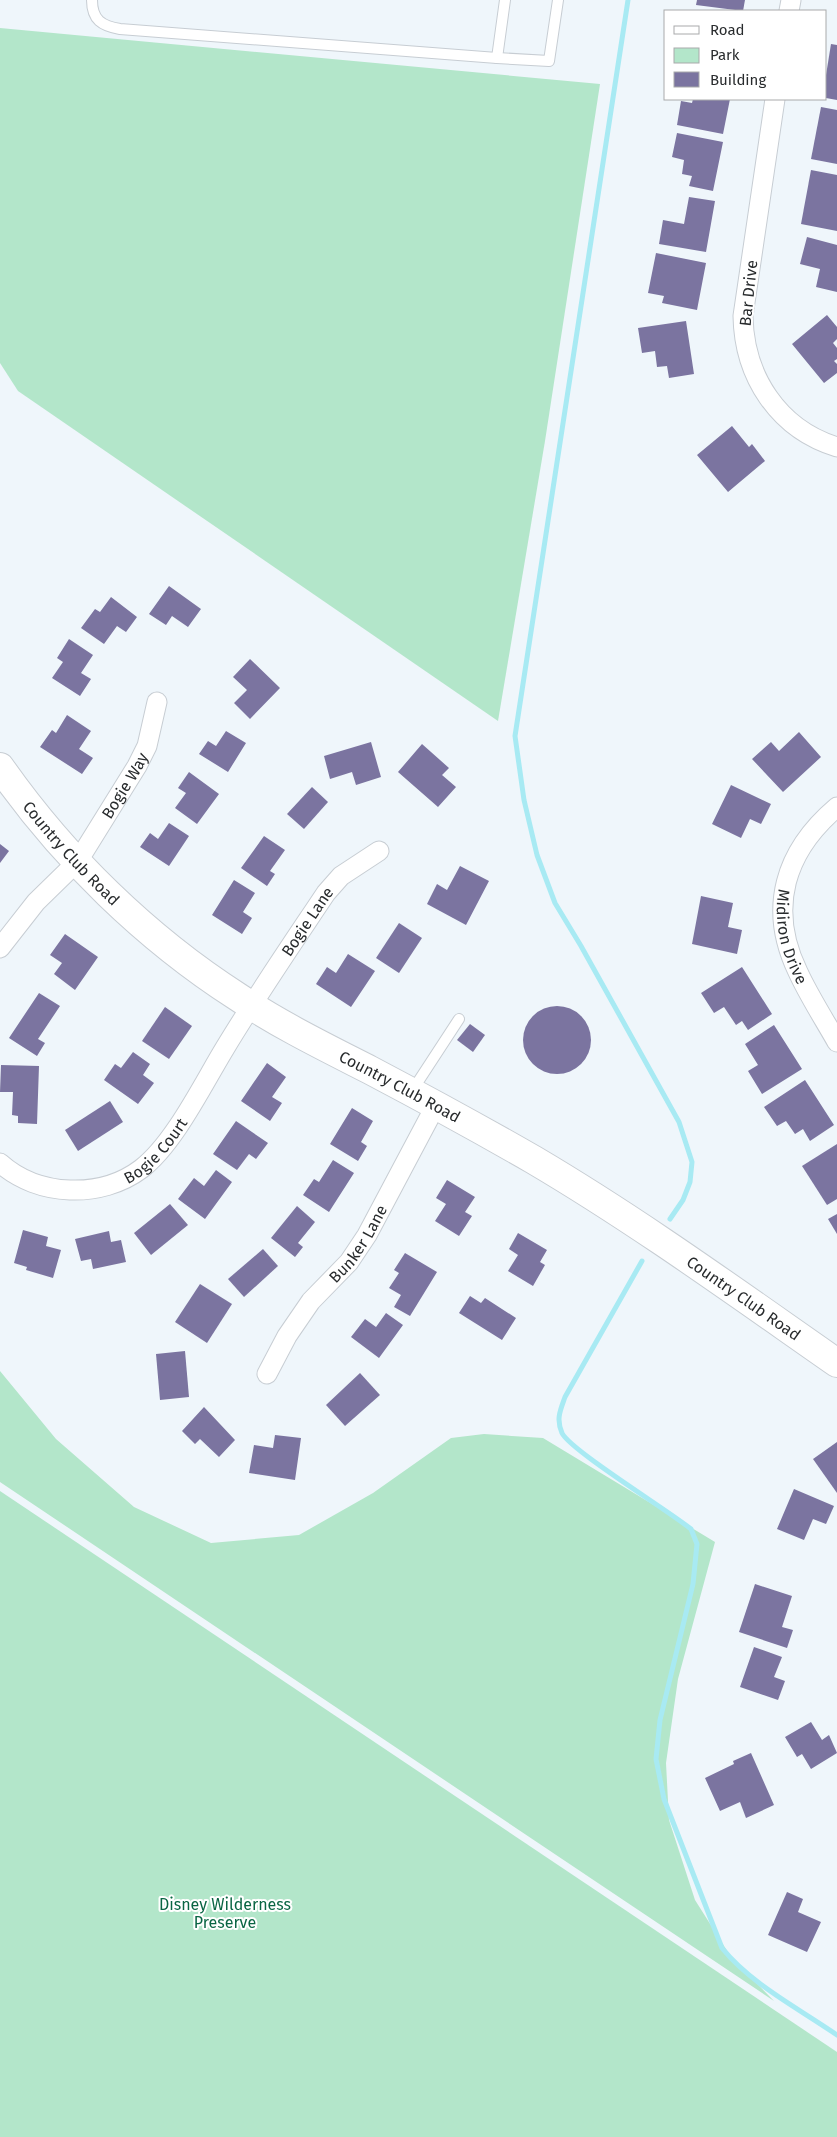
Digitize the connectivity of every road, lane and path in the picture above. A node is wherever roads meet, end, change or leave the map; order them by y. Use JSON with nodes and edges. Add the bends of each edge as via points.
{"nodes":[{"id":1,"x":92,"y":0,"type":"edge"},
{"id":2,"x":505,"y":0,"type":"edge"},
{"id":3,"x":558,"y":0,"type":"edge"},
{"id":4,"x":497,"y":58,"type":"junction"},
{"id":5,"x":775,"y":100,"type":"edge"},
{"id":6,"x":837,"y":447,"type":"edge"},
{"id":7,"x":157,"y":702,"type":"dead end"},
{"id":8,"x":0,"y":767,"type":"edge"},
{"id":9,"x":837,"y":807,"type":"edge"},
{"id":10,"x":379,"y":851,"type":"dead end"},
{"id":11,"x":78,"y":861,"type":"junction"},
{"id":12,"x":0,"y":948,"type":"edge"},
{"id":13,"x":251,"y":1006,"type":"junction"},
{"id":14,"x":459,"y":1019,"type":"dead end"},
{"id":15,"x":837,"y":1042,"type":"edge"},
{"id":16,"x":411,"y":1092,"type":"junction"},
{"id":17,"x":436,"y":1105,"type":"junction"},
{"id":18,"x":0,"y":1163,"type":"edge"},
{"id":19,"x":837,"y":1363,"type":"edge"},
{"id":20,"x":267,"y":1374,"type":"dead end"}],
"edges":[{"from":1,"to":4,"type":"lane","via":[[99,22],[105,27],[120,30]]},
{"from":2,"to":4,"type":"lane"},
{"from":3,"to":4,"type":"lane","via":[[549,61]]},
{"from":5,"to":6,"type":"street","name":"Bar Drive","via":[[743,316],[746,347],[756,377],[773,404],[796,426]]},
{"from":7,"to":11,"type":"street","name":"Bogie Way","via":[[147,746]]},
{"from":8,"to":11,"type":"street","name":"Country Club Road","via":[[44,824]]},
{"from":9,"to":15,"type":"street","name":"Midiron Drive","via":[[818,822],[796,854],[787,877],[783,913],[786,937],[798,972]]},
{"from":10,"to":13,"type":"street","name":"Bogie Lane","via":[[341,876],[326,893]]},
{"from":11,"to":12,"type":"street","via":[[36,902]]},
{"from":11,"to":13,"type":"street","name":"Country Club Road","via":[[143,926]]},
{"from":13,"to":16,"type":"street","name":"Country Club Road"},
{"from":13,"to":18,"type":"street","name":"Bogie Court","via":[[169,1139],[140,1169],[102,1187],[75,1190],[32,1182]]},
{"from":14,"to":16,"type":"lane"},
{"from":16,"to":17,"type":"street","name":"Country Club Road"},
{"from":17,"to":19,"type":"street","name":"Country Club Road","via":[[536,1161],[626,1217]]},
{"from":17,"to":20,"type":"street","name":"Bunker Lane","via":[[367,1235],[349,1262],[311,1301]]}]}
